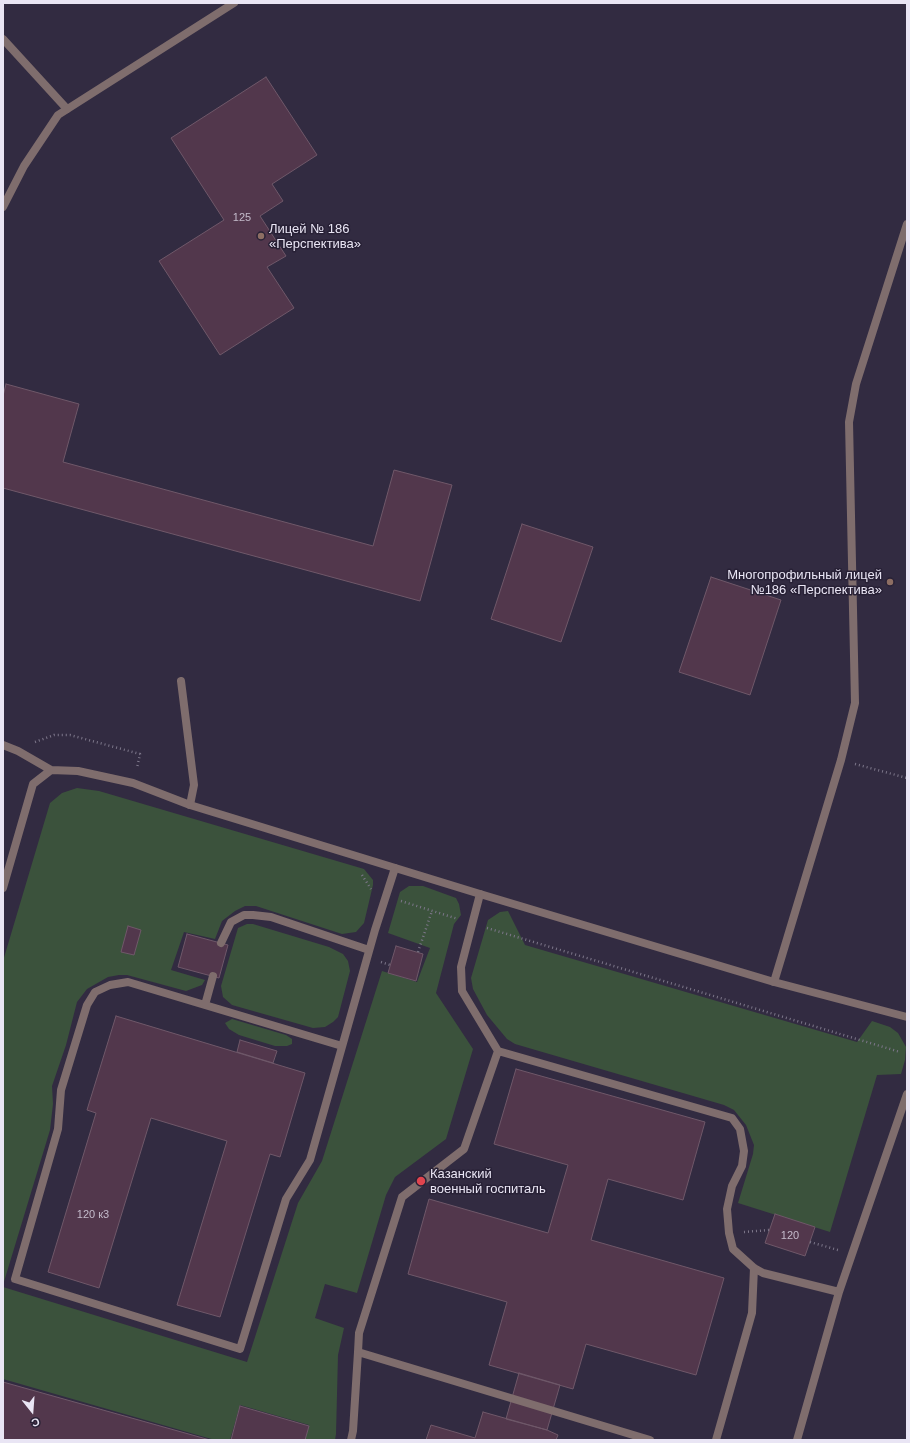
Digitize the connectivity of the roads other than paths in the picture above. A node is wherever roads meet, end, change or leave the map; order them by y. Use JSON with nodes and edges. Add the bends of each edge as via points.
{"nodes":[{"id":1,"x":234,"y":3,"type":"edge"},
{"id":2,"x":3,"y":39,"type":"edge"},
{"id":3,"x":67,"y":109,"type":"junction"},
{"id":4,"x":3,"y":207,"type":"edge"},
{"id":5,"x":907,"y":224,"type":"edge"},
{"id":6,"x":181,"y":681,"type":"dead end"},
{"id":7,"x":3,"y":745,"type":"edge"},
{"id":8,"x":52,"y":770,"type":"junction"},
{"id":9,"x":190,"y":805,"type":"junction"},
{"id":10,"x":395,"y":868,"type":"junction"},
{"id":11,"x":3,"y":888,"type":"edge"},
{"id":12,"x":480,"y":894,"type":"junction"},
{"id":13,"x":222,"y":943,"type":"dead end"},
{"id":14,"x":370,"y":950,"type":"junction"},
{"id":15,"x":213,"y":976,"type":"dead end"},
{"id":16,"x":774,"y":982,"type":"junction"},
{"id":17,"x":205,"y":1005,"type":"junction"},
{"id":18,"x":907,"y":1017,"type":"edge"},
{"id":19,"x":342,"y":1046,"type":"junction"},
{"id":20,"x":498,"y":1050,"type":"junction"},
{"id":21,"x":907,"y":1094,"type":"edge"},
{"id":22,"x":754,"y":1268,"type":"junction"},
{"id":23,"x":839,"y":1292,"type":"junction"},
{"id":24,"x":358,"y":1352,"type":"junction"},
{"id":25,"x":351,"y":1440,"type":"edge"},
{"id":26,"x":650,"y":1440,"type":"edge"},
{"id":27,"x":716,"y":1440,"type":"edge"},
{"id":28,"x":797,"y":1440,"type":"edge"}],
"edges":[{"from":1,"to":3,"type":"street"},
{"from":2,"to":3,"type":"street"},
{"from":3,"to":4,"type":"street","via":[[58,115],[24,166]]},
{"from":5,"to":16,"type":"street","via":[[856,384],[849,422],[855,703],[841,760]]},
{"from":6,"to":9,"type":"street","via":[[194,785]]},
{"from":7,"to":8,"type":"street"},
{"from":8,"to":9,"type":"street","via":[[78,771],[133,783]]},
{"from":8,"to":11,"type":"street","via":[[33,784]]},
{"from":9,"to":10,"type":"street"},
{"from":10,"to":12,"type":"street"},
{"from":10,"to":14,"type":"street"},
{"from":12,"to":16,"type":"street"},
{"from":12,"to":20,"type":"street","via":[[461,967],[462,991],[471,1010]]},
{"from":13,"to":14,"type":"street","via":[[231,922],[244,915],[253,915],[271,917]]},
{"from":14,"to":19,"type":"street"},
{"from":15,"to":17,"type":"street"},
{"from":16,"to":18,"type":"street"},
{"from":17,"to":19,"type":"street"},
{"from":17,"to":19,"type":"street","via":[[128,982],[110,985],[94,992],[87,1005],[61,1090],[58,1129],[15,1279],[240,1349],[286,1200],[310,1160]]},
{"from":20,"to":22,"type":"street","via":[[732,1118],[740,1129],[744,1151],[742,1166],[732,1186],[727,1209],[729,1233],[733,1249]]},
{"from":20,"to":24,"type":"street","via":[[464,1149],[402,1197],[359,1333]]},
{"from":21,"to":23,"type":"street"},
{"from":22,"to":23,"type":"street","via":[[764,1273]]},
{"from":22,"to":27,"type":"street","via":[[752,1312]]},
{"from":23,"to":28,"type":"street"},
{"from":24,"to":25,"type":"street"},
{"from":24,"to":26,"type":"street"}]}
